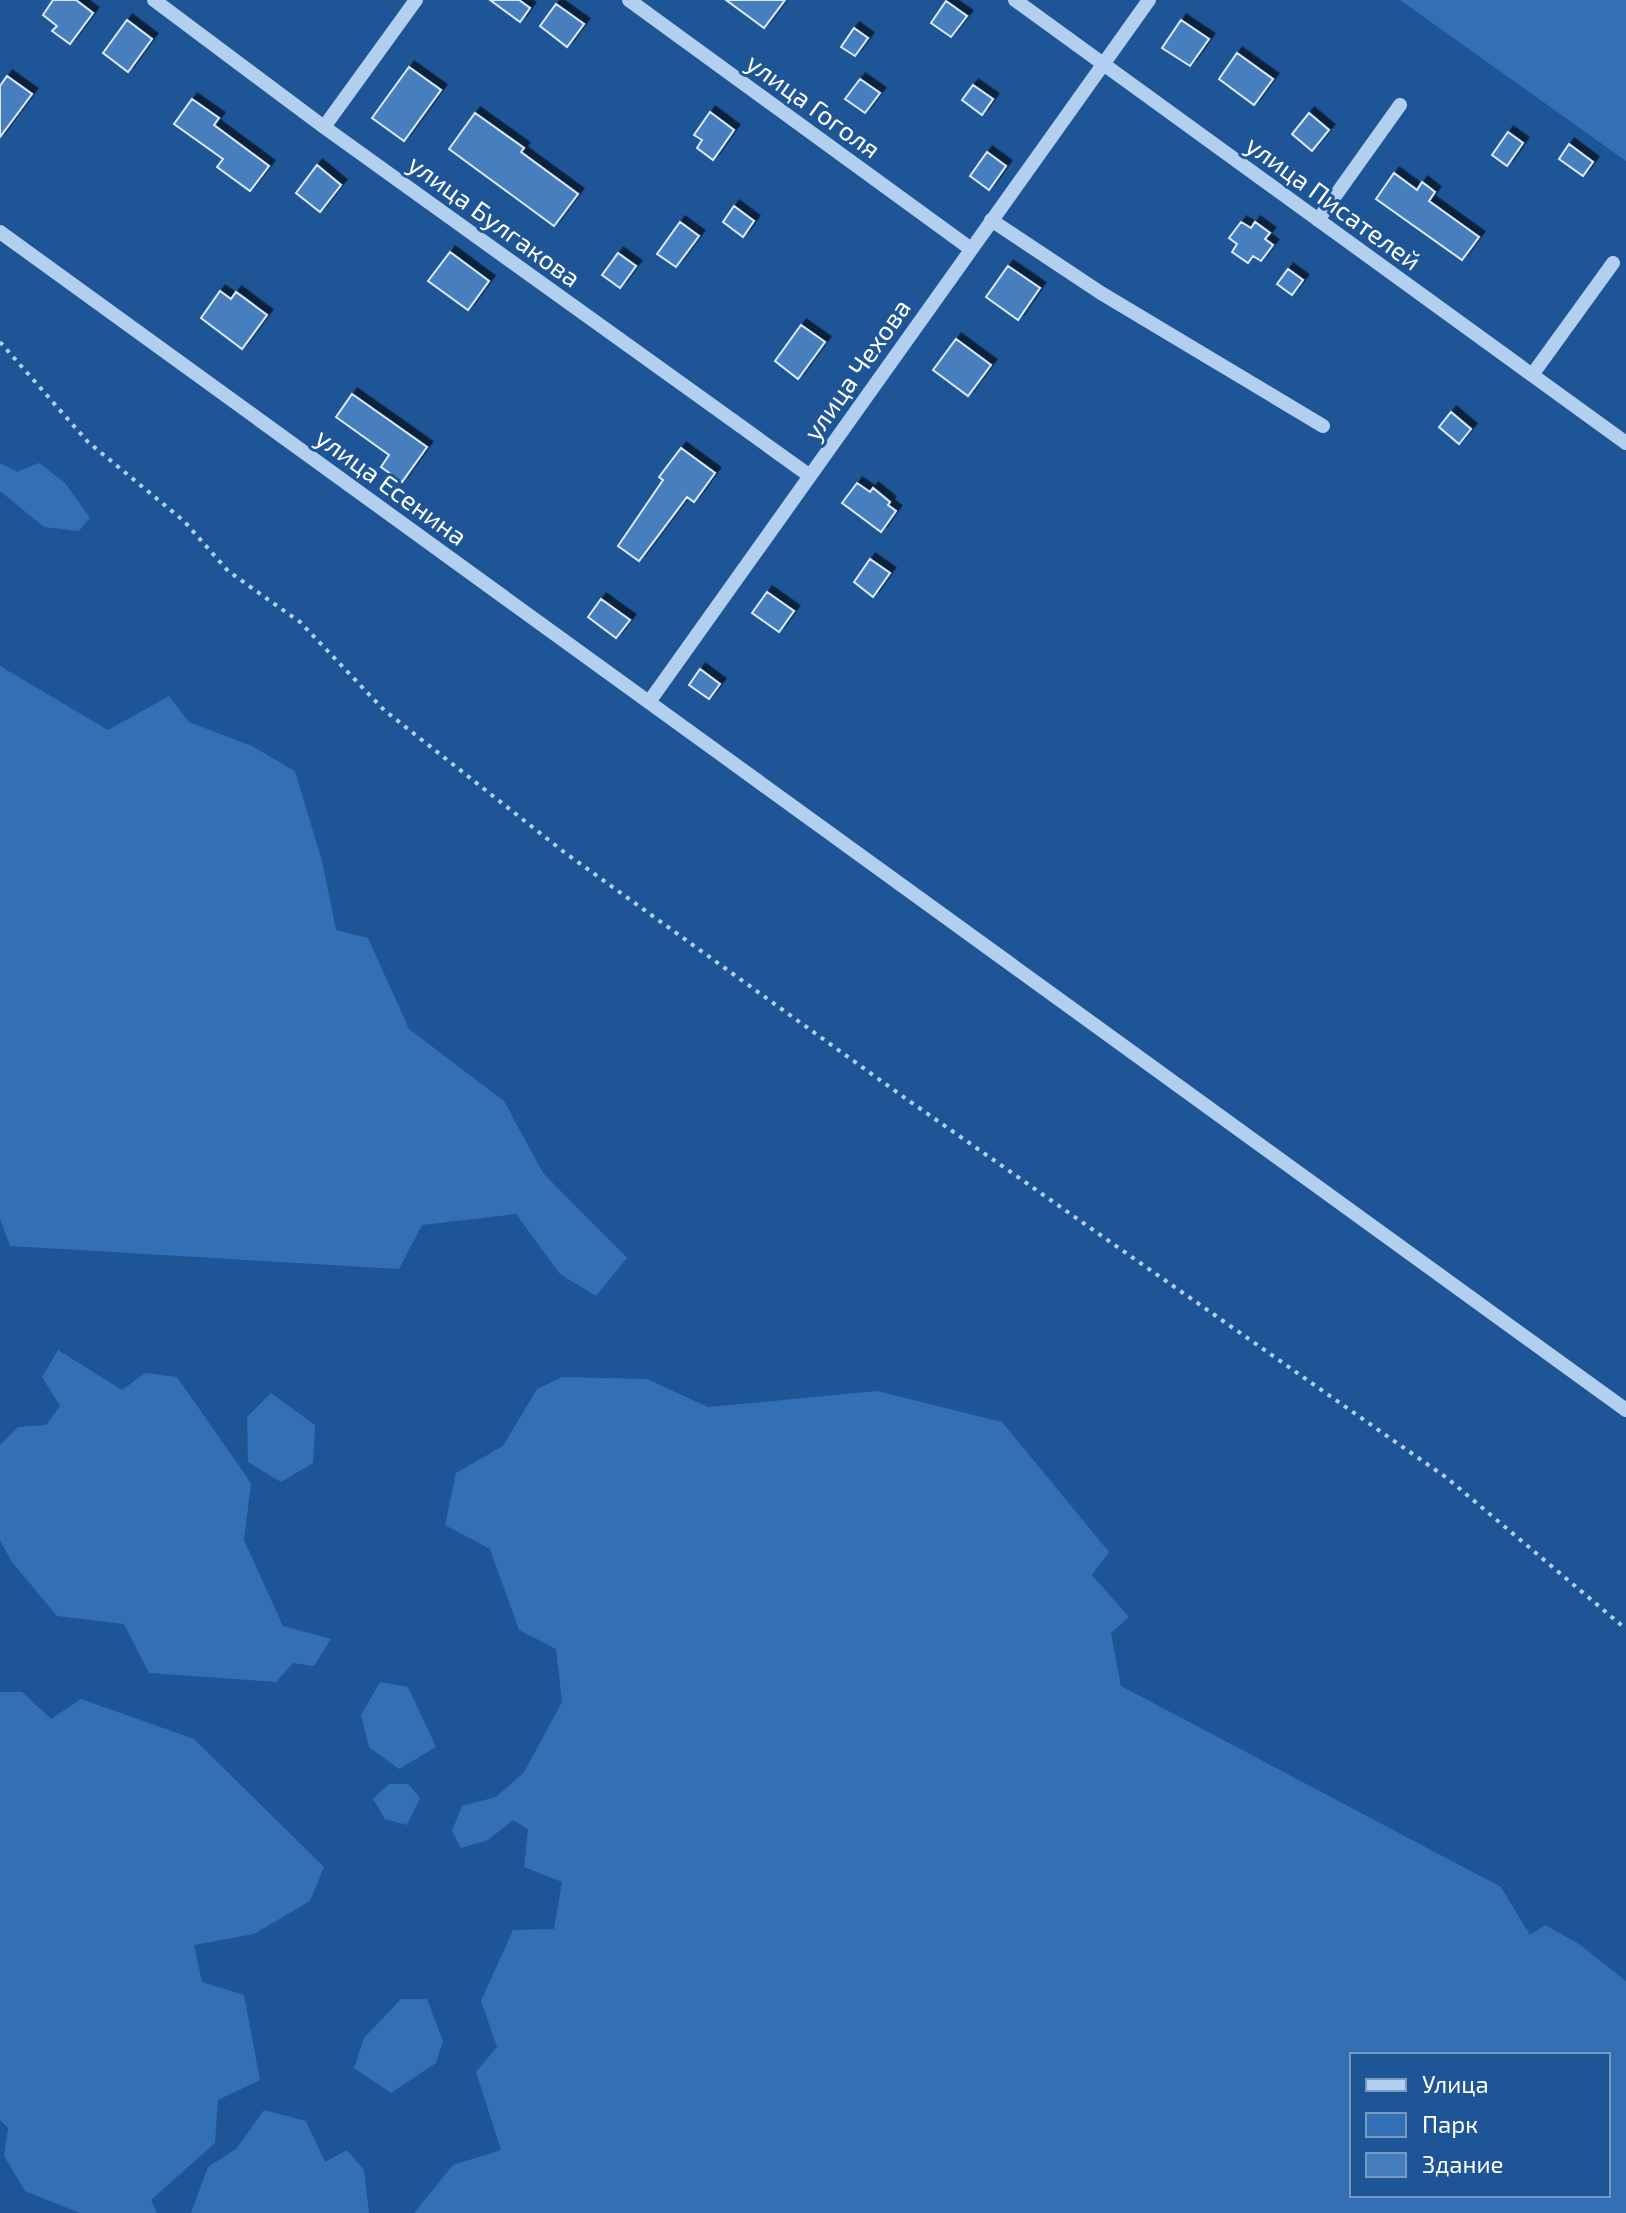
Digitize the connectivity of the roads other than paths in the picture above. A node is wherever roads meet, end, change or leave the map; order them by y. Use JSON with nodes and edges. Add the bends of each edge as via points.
{"nodes":[{"id":1,"x":154,"y":0,"type":"edge"},
{"id":2,"x":416,"y":0,"type":"edge"},
{"id":3,"x":629,"y":0,"type":"edge"},
{"id":4,"x":1015,"y":0,"type":"edge"},
{"id":5,"x":1149,"y":0,"type":"edge"},
{"id":6,"x":1102,"y":63,"type":"junction"},
{"id":7,"x":1400,"y":105,"type":"dead end"},
{"id":8,"x":324,"y":127,"type":"junction"},
{"id":9,"x":991,"y":220,"type":"junction"},
{"id":10,"x":1318,"y":220,"type":"junction"},
{"id":11,"x":0,"y":232,"type":"edge"},
{"id":12,"x":971,"y":249,"type":"junction"},
{"id":13,"x":1613,"y":263,"type":"dead end"},
{"id":14,"x":1532,"y":375,"type":"junction"},
{"id":15,"x":1323,"y":426,"type":"dead end"},
{"id":16,"x":1626,"y":443,"type":"edge"},
{"id":17,"x":810,"y":476,"type":"junction"},
{"id":18,"x":649,"y":702,"type":"junction"},
{"id":19,"x":1626,"y":1410,"type":"edge"}],
"edges":[{"from":1,"to":8,"type":"street","name":"улица Булгакова"},
{"from":2,"to":8,"type":"street"},
{"from":3,"to":12,"type":"street","name":"улица Гоголя"},
{"from":4,"to":6,"type":"street","name":"улица Писателей"},
{"from":5,"to":6,"type":"street","name":"улица Чехова"},
{"from":6,"to":9,"type":"street","name":"улица Чехова"},
{"from":6,"to":10,"type":"street","name":"улица Писателей"},
{"from":7,"to":10,"type":"street"},
{"from":8,"to":17,"type":"street","name":"улица Булгакова"},
{"from":9,"to":12,"type":"street","name":"улица Чехова"},
{"from":9,"to":15,"type":"street","via":[[1101,293]]},
{"from":10,"to":14,"type":"street","name":"улица Писателей"},
{"from":11,"to":18,"type":"street","name":"улица Есенина"},
{"from":12,"to":17,"type":"street","name":"улица Чехова"},
{"from":13,"to":14,"type":"street"},
{"from":14,"to":16,"type":"street","name":"улица Писателей"},
{"from":17,"to":18,"type":"street","name":"улица Чехова"},
{"from":18,"to":19,"type":"street","name":"улица Есенина"}]}
